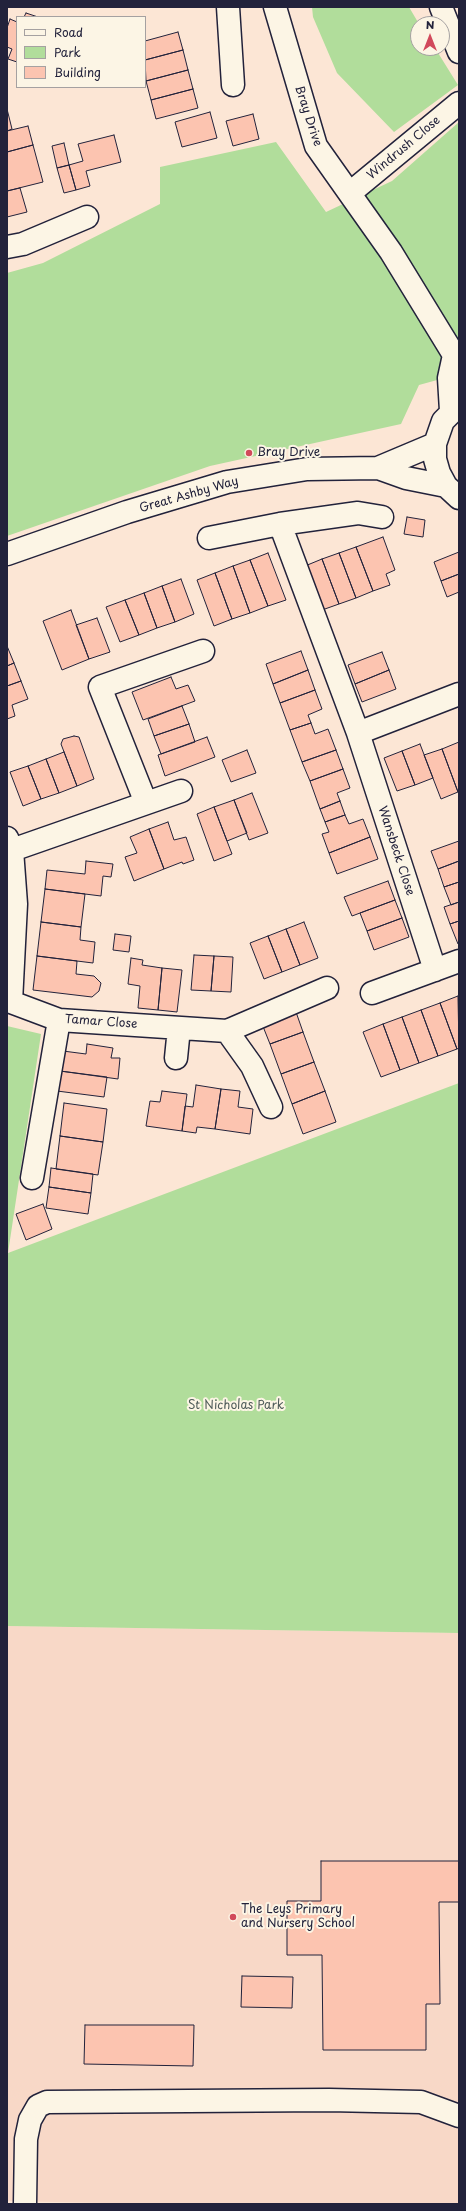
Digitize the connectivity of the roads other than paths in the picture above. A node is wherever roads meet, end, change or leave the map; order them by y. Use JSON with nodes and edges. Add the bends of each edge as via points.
{"nodes":[{"id":1,"x":228,"y":7,"type":"edge"},
{"id":2,"x":275,"y":7,"type":"edge"},
{"id":3,"x":441,"y":7,"type":"edge"},
{"id":4,"x":459,"y":52,"type":"edge"},
{"id":5,"x":233,"y":85,"type":"dead end"},
{"id":6,"x":459,"y":103,"type":"edge"},
{"id":7,"x":350,"y":194,"type":"junction"},
{"id":8,"x":87,"y":217,"type":"dead end"},
{"id":9,"x":15,"y":245,"type":"edge"},
{"id":10,"x":456,"y":357,"type":"edge"},
{"id":11,"x":455,"y":408,"type":"edge"},
{"id":12,"x":435,"y":444,"type":"junction"},
{"id":13,"x":378,"y":468,"type":"junction"},
{"id":14,"x":453,"y":492,"type":"edge"},
{"id":15,"x":382,"y":517,"type":"dead end"},
{"id":16,"x":280,"y":524,"type":"junction"},
{"id":17,"x":209,"y":538,"type":"dead end"},
{"id":18,"x":7,"y":554,"type":"edge"},
{"id":19,"x":203,"y":650,"type":"dead end"},
{"id":20,"x":459,"y":694,"type":"edge"},
{"id":21,"x":358,"y":733,"type":"junction"},
{"id":22,"x":181,"y":791,"type":"dead end"},
{"id":23,"x":146,"y":804,"type":"junction"},
{"id":24,"x":10,"y":844,"type":"edge"},
{"id":25,"x":459,"y":961,"type":"edge"},
{"id":26,"x":435,"y":970,"type":"junction"},
{"id":27,"x":327,"y":988,"type":"dead end"},
{"id":28,"x":372,"y":993,"type":"dead end"},
{"id":29,"x":9,"y":1003,"type":"edge"},
{"id":30,"x":60,"y":1020,"type":"junction"},
{"id":31,"x":179,"y":1028,"type":"junction"},
{"id":32,"x":227,"y":1031,"type":"junction"},
{"id":33,"x":176,"y":1058,"type":"dead end"},
{"id":34,"x":271,"y":1107,"type":"dead end"},
{"id":35,"x":32,"y":1178,"type":"dead end"},
{"id":36,"x":459,"y":2116,"type":"edge"},
{"id":37,"x":25,"y":2204,"type":"edge"}],
"edges":[{"from":1,"to":5,"type":"street"},
{"from":2,"to":7,"type":"street","name":"Bray Drive","via":[[316,146]]},
{"from":3,"to":4,"type":"street"},
{"from":6,"to":7,"type":"street","name":"Windrush Close"},
{"from":7,"to":10,"type":"street","name":"Bray Drive","via":[[391,252]]},
{"from":8,"to":9,"type":"street"},
{"from":10,"to":11,"type":"street","name":"Bray Drive","via":[[449,378]]},
{"from":11,"to":12,"type":"street","via":[[443,421]]},
{"from":12,"to":13,"type":"street","name":"Great Ashby Way"},
{"from":12,"to":14,"type":"street","via":[[435,459],[439,473]]},
{"from":13,"to":14,"type":"street","name":"Great Ashby Way"},
{"from":13,"to":18,"type":"street","name":"Great Ashby Way","via":[[307,469],[227,482],[127,512]]},
{"from":15,"to":16,"type":"street","via":[[358,513]]},
{"from":16,"to":17,"type":"street"},
{"from":16,"to":21,"type":"street","name":"Wansbeck Close"},
{"from":19,"to":23,"type":"street","via":[[100,687]]},
{"from":20,"to":21,"type":"street"},
{"from":21,"to":26,"type":"street","name":"Wansbeck Close"},
{"from":22,"to":23,"type":"street","name":"Tamar Close"},
{"from":23,"to":24,"type":"street","name":"Tamar Close"},
{"from":24,"to":29,"type":"street","name":"Tamar Close","via":[[16,904]]},
{"from":25,"to":26,"type":"street"},
{"from":26,"to":28,"type":"street"},
{"from":27,"to":32,"type":"street"},
{"from":29,"to":30,"type":"street","name":"Tamar Close"},
{"from":30,"to":31,"type":"street","name":"Tamar Close"},
{"from":30,"to":35,"type":"street"},
{"from":31,"to":32,"type":"street","name":"Tamar Close"},
{"from":31,"to":33,"type":"street"},
{"from":32,"to":34,"type":"street","via":[[252,1066]]},
{"from":36,"to":37,"type":"street","via":[[421,2102],[47,2102],[38,2106],[30,2120],[26,2139]]}]}
